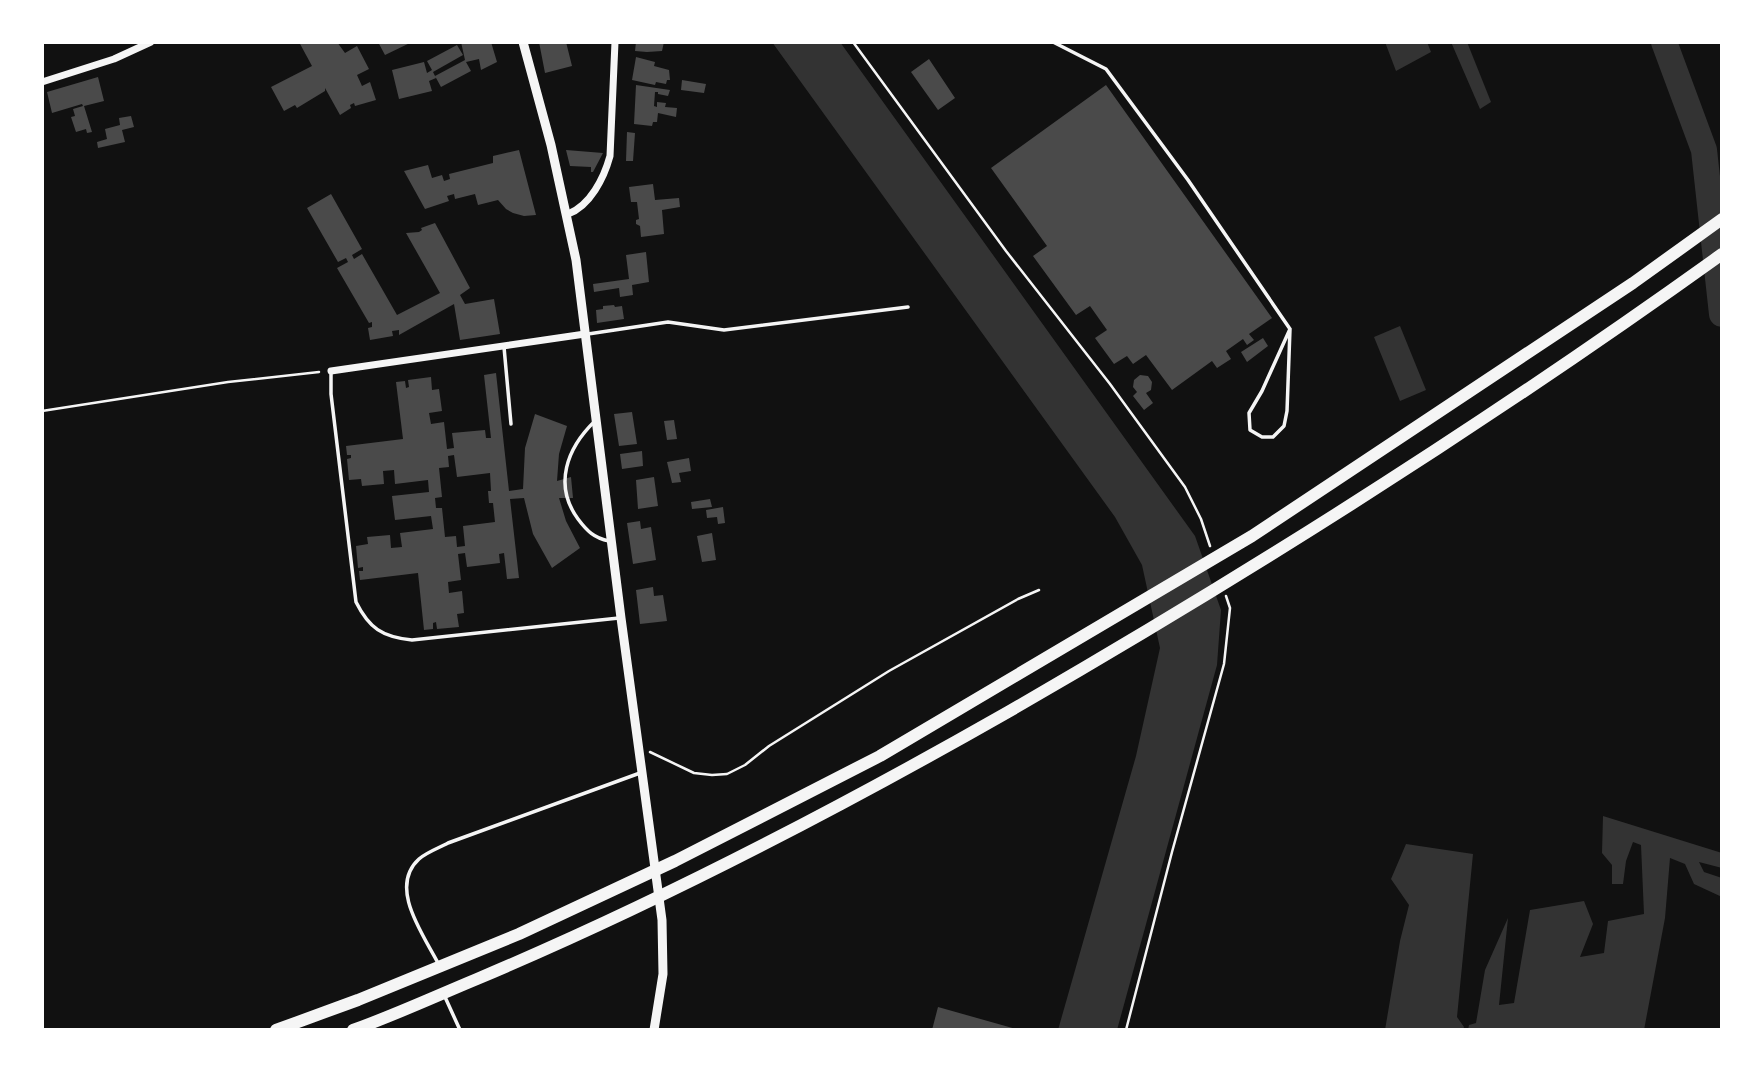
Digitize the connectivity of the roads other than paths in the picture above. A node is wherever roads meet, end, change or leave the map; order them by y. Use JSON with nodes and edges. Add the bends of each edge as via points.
{"nodes":[{"id":1,"x":150,"y":42,"type":"edge"},
{"id":2,"x":523,"y":42,"type":"edge"},
{"id":3,"x":615,"y":42,"type":"edge"},
{"id":4,"x":1053,"y":42,"type":"edge"},
{"id":5,"x":1067,"y":42,"type":"edge"},
{"id":6,"x":1069,"y":50,"type":"junction"},
{"id":7,"x":42,"y":82,"type":"edge"},
{"id":8,"x":568,"y":215,"type":"junction"},
{"id":9,"x":1722,"y":219,"type":"edge"},
{"id":10,"x":1722,"y":254,"type":"edge"},
{"id":11,"x":908,"y":307,"type":"dead end"},
{"id":12,"x":1290,"y":329,"type":"junction"},
{"id":13,"x":586,"y":334,"type":"junction"},
{"id":14,"x":504,"y":347,"type":"junction"},
{"id":15,"x":331,"y":371,"type":"joint"},
{"id":16,"x":596,"y":419,"type":"junction"},
{"id":17,"x":511,"y":424,"type":"dead end"},
{"id":18,"x":612,"y":542,"type":"junction"},
{"id":19,"x":621,"y":618,"type":"junction"},
{"id":20,"x":642,"y":772,"type":"junction"},
{"id":21,"x":439,"y":967,"type":"junction"},
{"id":22,"x":443,"y":993,"type":"junction"},
{"id":23,"x":276,"y":1030,"type":"edge"},
{"id":24,"x":353,"y":1030,"type":"edge"},
{"id":25,"x":460,"y":1030,"type":"edge"},
{"id":26,"x":654,"y":1030,"type":"edge"}],
"edges":[{"from":1,"to":7,"type":"street"},
{"from":2,"to":8,"type":"street"},
{"from":3,"to":8,"type":"street","via":[[610,156],[592,194]]},
{"from":4,"to":6,"type":"lane"},
{"from":5,"to":6,"type":"lane"},
{"from":6,"to":12,"type":"lane","via":[[1106,69]]},
{"from":8,"to":13,"type":"street"},
{"from":9,"to":21,"type":"highway","via":[[1612,298],[1252,536],[1099,629],[773,813],[519,934]]},
{"from":10,"to":22,"type":"highway","via":[[1464,431],[1264,561],[1112,652],[896,776],[685,884]]},
{"from":11,"to":13,"type":"lane","via":[[724,330],[667,322]]},
{"from":12,"to":12,"type":"lane","via":[[1250,413],[1250,430],[1262,437],[1273,437],[1284,426]]},
{"from":13,"to":14,"type":"street"},
{"from":13,"to":16,"type":"street"},
{"from":14,"to":15,"type":"street"},
{"from":14,"to":17,"type":"lane"},
{"from":15,"to":19,"type":"lane","via":[[356,602],[373,626],[383,634],[412,640]]},
{"from":16,"to":18,"type":"street"},
{"from":16,"to":18,"type":"lane","via":[[569,454],[564,473],[566,495],[587,530]]},
{"from":18,"to":19,"type":"street"},
{"from":19,"to":20,"type":"street"},
{"from":20,"to":21,"type":"lane","via":[[448,843],[420,858],[407,874],[406,893]]},
{"from":20,"to":26,"type":"street","via":[[662,920],[663,974]]},
{"from":21,"to":23,"type":"highway"},
{"from":22,"to":24,"type":"highway"},
{"from":22,"to":25,"type":"lane"}]}
